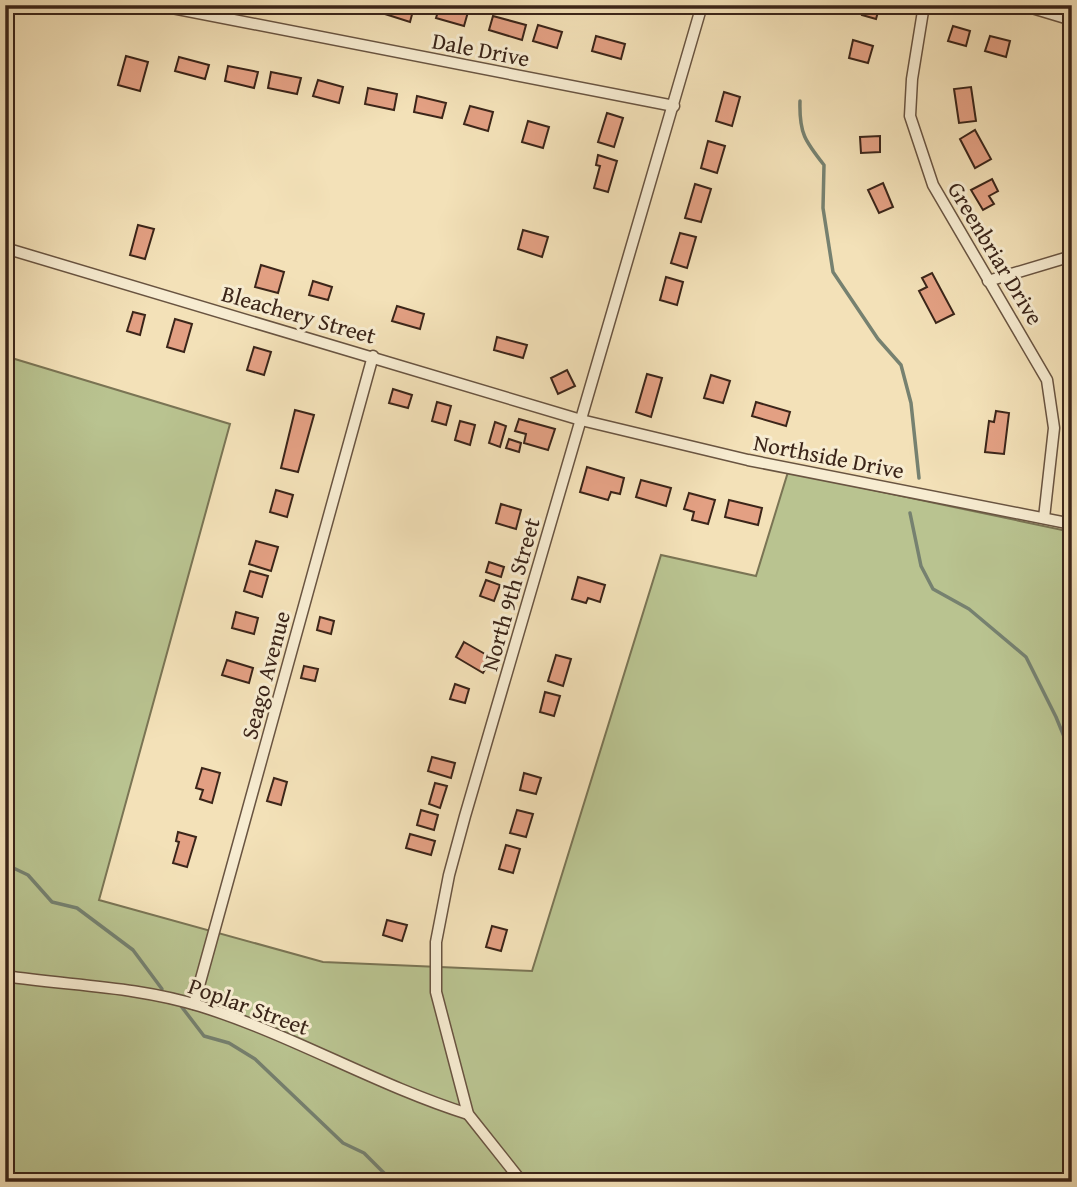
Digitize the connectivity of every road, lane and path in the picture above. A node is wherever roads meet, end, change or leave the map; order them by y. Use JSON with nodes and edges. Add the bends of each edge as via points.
{"nodes":[{"id":1,"x":157,"y":5,"type":"edge"},
{"id":2,"x":702,"y":5,"type":"edge"},
{"id":3,"x":924,"y":5,"type":"edge"},
{"id":4,"x":1022,"y":5,"type":"edge"},
{"id":5,"x":1072,"y":20,"type":"edge"},
{"id":6,"x":674,"y":106,"type":"junction"},
{"id":7,"x":5,"y":248,"type":"edge"},
{"id":8,"x":1072,"y":256,"type":"edge"},
{"id":9,"x":988,"y":281,"type":"junction"},
{"id":10,"x":373,"y":356,"type":"junction"},
{"id":11,"x":581,"y":420,"type":"junction"},
{"id":12,"x":1044,"y":518,"type":"junction"},
{"id":13,"x":1072,"y":524,"type":"edge"},
{"id":14,"x":5,"y":976,"type":"edge"},
{"id":15,"x":194,"y":1004,"type":"junction"},
{"id":16,"x":468,"y":1114,"type":"junction"},
{"id":17,"x":522,"y":1182,"type":"edge"}],
"edges":[{"from":1,"to":6,"type":"street","name":"Dale Drive"},
{"from":2,"to":6,"type":"street","name":"North 9th Street"},
{"from":3,"to":9,"type":"street","name":"Greenbriar Drive","via":[[910,116],[933,185]]},
{"from":4,"to":5,"type":"street"},
{"from":6,"to":11,"type":"street","name":"North 9th Street"},
{"from":7,"to":10,"type":"street","name":"Bleachery Street"},
{"from":8,"to":9,"type":"street"},
{"from":9,"to":12,"type":"street","name":"Greenbriar Drive","via":[[1047,380],[1055,428]]},
{"from":10,"to":11,"type":"street","name":"Bleachery Street"},
{"from":10,"to":15,"type":"street","name":"Seago Avenue"},
{"from":11,"to":12,"type":"street","name":"Northside Drive","via":[[748,460]]},
{"from":11,"to":16,"type":"street","name":"North 9th Street","via":[[449,875],[436,942],[436,992]]},
{"from":12,"to":13,"type":"street","name":"Northside Drive"},
{"from":14,"to":15,"type":"street","name":"Poplar Street","via":[[116,986]]},
{"from":15,"to":16,"type":"street","name":"Poplar Street"},
{"from":16,"to":17,"type":"street","name":"North 9th Street"}]}
